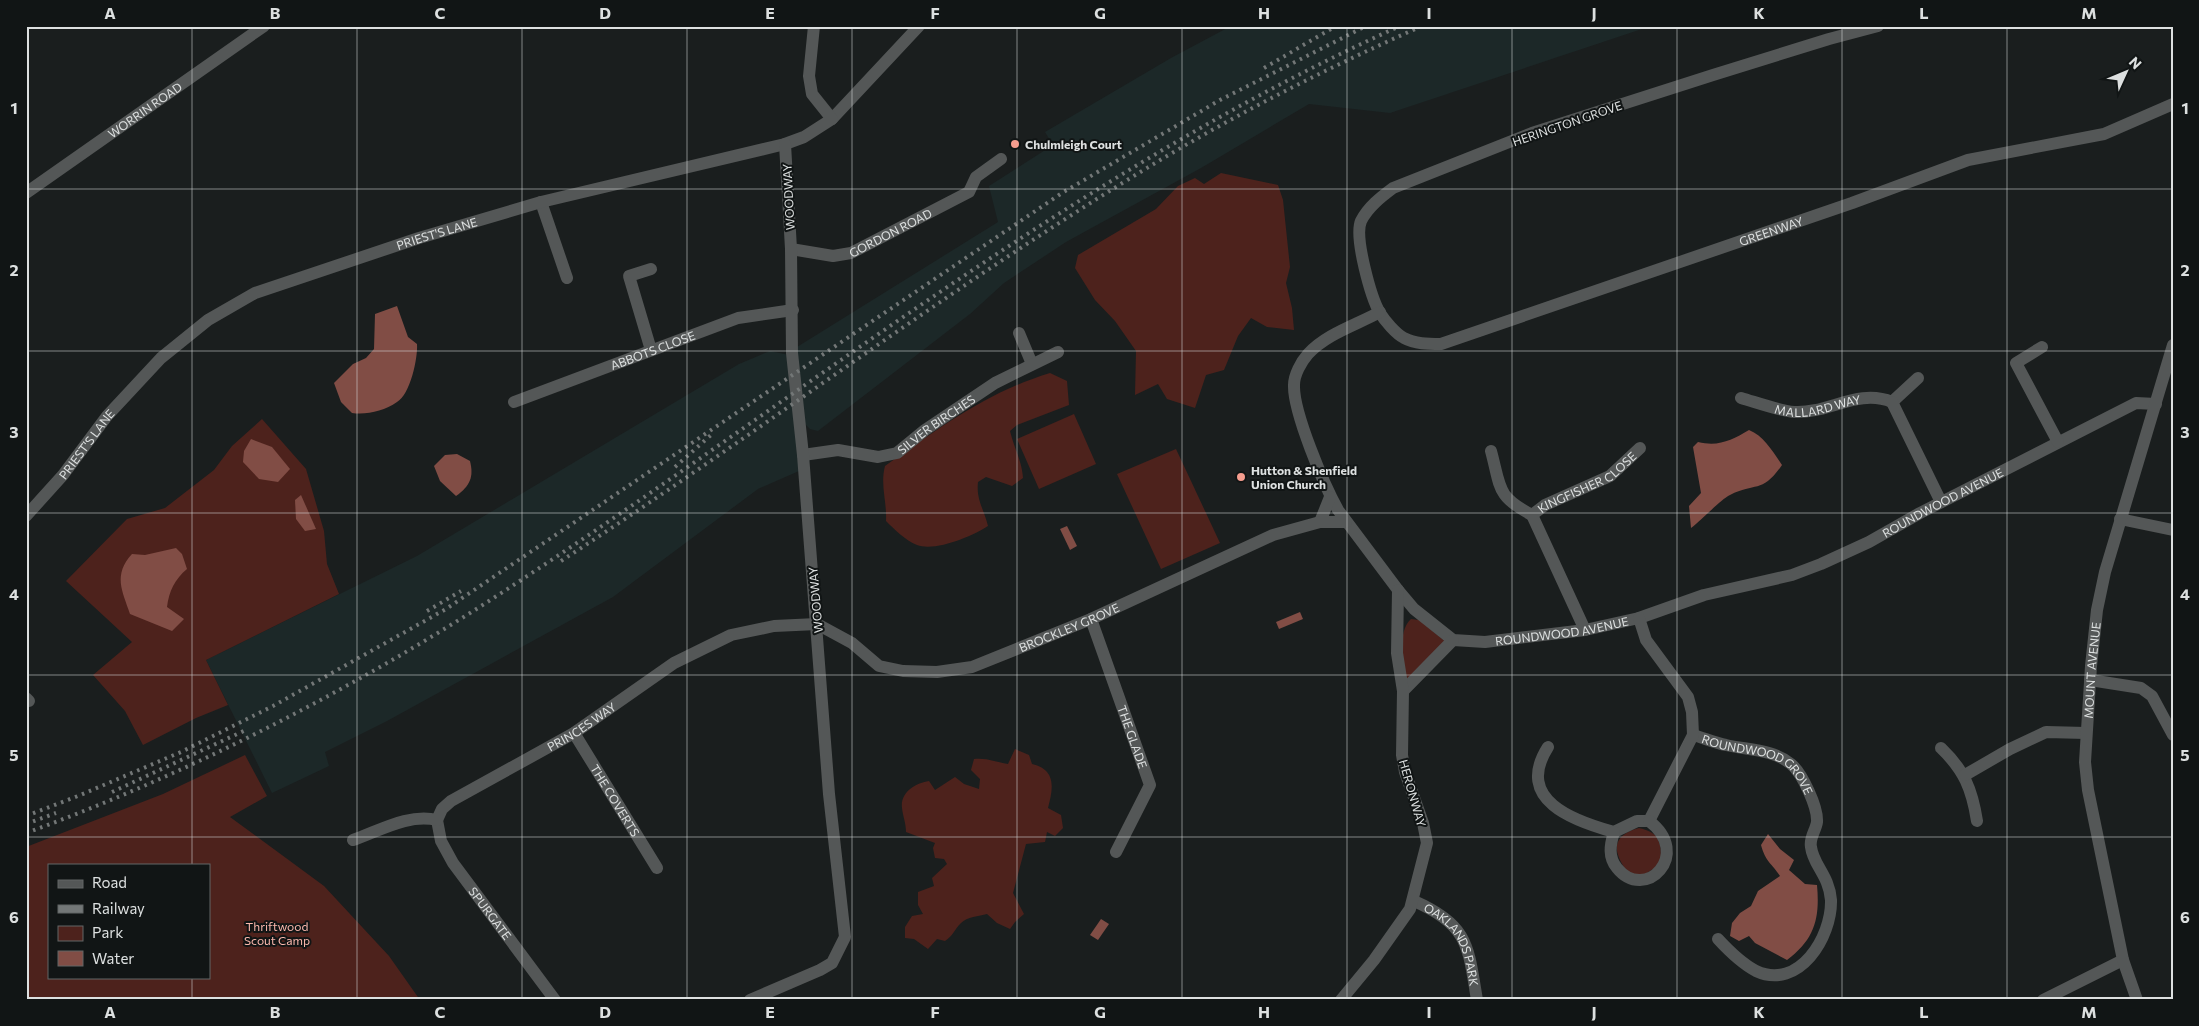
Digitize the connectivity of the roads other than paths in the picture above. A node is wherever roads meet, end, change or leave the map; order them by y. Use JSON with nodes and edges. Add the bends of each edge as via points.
{"nodes":[{"id":1,"x":264,"y":26,"type":"edge"},
{"id":2,"x":814,"y":26,"type":"edge"},
{"id":3,"x":918,"y":26,"type":"edge"},
{"id":4,"x":1878,"y":26,"type":"edge"},
{"id":5,"x":2173,"y":104,"type":"edge"},
{"id":6,"x":832,"y":119,"type":"junction"},
{"id":7,"x":785,"y":144,"type":"junction"},
{"id":8,"x":1002,"y":160,"type":"dead end"},
{"id":9,"x":26,"y":193,"type":"edge"},
{"id":10,"x":541,"y":202,"type":"junction"},
{"id":11,"x":791,"y":249,"type":"junction"},
{"id":12,"x":651,"y":269,"type":"dead end"},
{"id":13,"x":567,"y":278,"type":"dead end"},
{"id":14,"x":793,"y":310,"type":"junction"},
{"id":15,"x":1380,"y":312,"type":"junction"},
{"id":16,"x":1019,"y":333,"type":"dead end"},
{"id":17,"x":2173,"y":345,"type":"edge"},
{"id":18,"x":2042,"y":347,"type":"dead end"},
{"id":19,"x":651,"y":350,"type":"junction"},
{"id":20,"x":1058,"y":352,"type":"dead end"},
{"id":21,"x":1032,"y":364,"type":"junction"},
{"id":22,"x":1918,"y":378,"type":"dead end"},
{"id":23,"x":1742,"y":398,"type":"dead end"},
{"id":24,"x":514,"y":402,"type":"dead end"},
{"id":25,"x":1892,"y":402,"type":"junction"},
{"id":26,"x":2156,"y":404,"type":"junction"},
{"id":27,"x":2058,"y":442,"type":"junction"},
{"id":28,"x":1640,"y":448,"type":"dead end"},
{"id":29,"x":1491,"y":451,"type":"dead end"},
{"id":30,"x":803,"y":455,"type":"junction"},
{"id":31,"x":1330,"y":496,"type":"junction"},
{"id":32,"x":1941,"y":502,"type":"junction"},
{"id":33,"x":1532,"y":515,"type":"junction"},
{"id":34,"x":26,"y":516,"type":"edge"},
{"id":35,"x":2120,"y":519,"type":"junction"},
{"id":36,"x":1320,"y":522,"type":"junction"},
{"id":37,"x":1346,"y":522,"type":"junction"},
{"id":38,"x":2173,"y":530,"type":"edge"},
{"id":39,"x":1398,"y":590,"type":"junction"},
{"id":40,"x":1639,"y":618,"type":"junction"},
{"id":41,"x":1091,"y":619,"type":"junction"},
{"id":42,"x":817,"y":624,"type":"junction"},
{"id":43,"x":1585,"y":630,"type":"junction"},
{"id":44,"x":1453,"y":640,"type":"junction"},
{"id":45,"x":2090,"y":680,"type":"junction"},
{"id":46,"x":1403,"y":691,"type":"junction"},
{"id":47,"x":574,"y":733,"type":"junction"},
{"id":48,"x":2086,"y":733,"type":"junction"},
{"id":49,"x":1693,"y":734,"type":"junction"},
{"id":50,"x":2173,"y":735,"type":"edge"},
{"id":51,"x":1548,"y":747,"type":"dead end"},
{"id":52,"x":1941,"y":748,"type":"dead end"},
{"id":53,"x":1965,"y":775,"type":"junction"},
{"id":54,"x":437,"y":820,"type":"junction"},
{"id":55,"x":1649,"y":821,"type":"junction"},
{"id":56,"x":1977,"y":821,"type":"dead end"},
{"id":57,"x":1614,"y":832,"type":"junction"},
{"id":58,"x":353,"y":840,"type":"dead end"},
{"id":59,"x":1116,"y":852,"type":"dead end"},
{"id":60,"x":658,"y":868,"type":"dead end"},
{"id":61,"x":1414,"y":901,"type":"junction"},
{"id":62,"x":1718,"y":939,"type":"dead end"},
{"id":63,"x":2123,"y":960,"type":"junction"},
{"id":64,"x":555,"y":1000,"type":"edge"},
{"id":65,"x":750,"y":1000,"type":"edge"},
{"id":66,"x":1341,"y":1000,"type":"edge"},
{"id":67,"x":1477,"y":1000,"type":"edge"},
{"id":68,"x":2043,"y":1000,"type":"edge"},
{"id":69,"x":2137,"y":1000,"type":"edge"}],
"edges":[{"from":1,"to":9,"type":"street","name":"WORRIN ROAD"},
{"from":2,"to":6,"type":"street","via":[[809,76],[812,94]]},
{"from":3,"to":6,"type":"street","name":"PRIEST'S LANE"},
{"from":4,"to":15,"type":"street","name":"HERINGTON GROVE","via":[[1713,74],[1532,133],[1393,188],[1380,198],[1361,222],[1359,238]]},
{"from":5,"to":15,"type":"street","name":"GREENWAY","via":[[2104,134],[1968,160],[1441,344],[1423,344],[1403,338]]},
{"from":6,"to":7,"type":"street","name":"PRIEST'S LANE","via":[[804,137]]},
{"from":7,"to":10,"type":"street","name":"PRIEST'S LANE"},
{"from":7,"to":11,"type":"street","name":"WOODWAY"},
{"from":8,"to":11,"type":"street","name":"GORDON ROAD","via":[[976,177],[969,192],[851,253],[833,256]]},
{"from":10,"to":13,"type":"street"},
{"from":10,"to":34,"type":"street","name":"PRIEST'S LANE","via":[[283,283],[255,293],[216,315],[185,336],[136,383]]},
{"from":11,"to":14,"type":"street","name":"WOODWAY"},
{"from":12,"to":19,"type":"street","via":[[629,276]]},
{"from":14,"to":19,"type":"street","name":"ABBOTS CLOSE","via":[[738,318]]},
{"from":14,"to":30,"type":"street","name":"WOODWAY","via":[[792,353]]},
{"from":15,"to":31,"type":"street","via":[[1326,340],[1298,368],[1294,383],[1299,414]]},
{"from":16,"to":21,"type":"street"},
{"from":17,"to":26,"type":"street","name":"MOUNT AVENUE"},
{"from":18,"to":27,"type":"street","via":[[2016,363]]},
{"from":19,"to":24,"type":"street","name":"ABBOTS CLOSE"},
{"from":20,"to":21,"type":"street","name":"SILVER BIRCHES"},
{"from":21,"to":30,"type":"street","name":"SILVER BIRCHES","via":[[994,382],[897,453],[878,457],[838,450]]},
{"from":22,"to":25,"type":"street"},
{"from":23,"to":25,"type":"street","name":"MALLARD WAY","via":[[1793,412],[1866,397],[1879,396]]},
{"from":25,"to":32,"type":"street"},
{"from":26,"to":27,"type":"street","name":"ROUNDWOOD AVENUE","via":[[2136,403]]},
{"from":26,"to":35,"type":"street","name":"MOUNT AVENUE"},
{"from":27,"to":32,"type":"street","name":"ROUNDWOOD AVENUE"},
{"from":28,"to":33,"type":"street","name":"KINGFISHER CLOSE","via":[[1610,476],[1545,505]]},
{"from":29,"to":33,"type":"street","name":"KINGFISHER CLOSE","via":[[1505,498]]},
{"from":30,"to":42,"type":"street","name":"WOODWAY"},
{"from":31,"to":36,"type":"street"},
{"from":31,"to":37,"type":"street"},
{"from":32,"to":40,"type":"street","name":"ROUNDWOOD AVENUE","via":[[1869,542],[1806,570],[1704,595]]},
{"from":33,"to":43,"type":"street","name":"KINGFISHER CLOSE"},
{"from":35,"to":38,"type":"street"},
{"from":35,"to":45,"type":"street","name":"MOUNT AVENUE","via":[[2097,610]]},
{"from":36,"to":37,"type":"street","name":"BROCKLEY GROVE"},
{"from":36,"to":41,"type":"street","name":"BROCKLEY GROVE","via":[[1273,534]]},
{"from":37,"to":39,"type":"street"},
{"from":39,"to":44,"type":"street","via":[[1414,609]]},
{"from":39,"to":46,"type":"street","name":"HERONWAY","via":[[1397,653]]},
{"from":40,"to":43,"type":"street","name":"ROUNDWOOD AVENUE"},
{"from":40,"to":49,"type":"street","name":"ROUNDWOOD GROVE","via":[[1646,640],[1688,697]]},
{"from":41,"to":42,"type":"street","name":"BROCKLEY GROVE","via":[[972,668],[937,672],[903,671],[879,666],[852,643]]},
{"from":41,"to":59,"type":"street","name":"THE GLADE","via":[[1150,785]]},
{"from":42,"to":47,"type":"street","name":"PRINCES WAY","via":[[774,626],[731,635],[700,648],[640,685]]},
{"from":42,"to":65,"type":"street","name":"WOODWAY","via":[[829,794],[845,937],[832,963]]},
{"from":43,"to":44,"type":"street","name":"ROUNDWOOD AVENUE","via":[[1485,642]]},
{"from":44,"to":46,"type":"street"},
{"from":45,"to":48,"type":"street","name":"MOUNT AVENUE"},
{"from":45,"to":50,"type":"street","via":[[2141,688],[2152,696]]},
{"from":46,"to":61,"type":"street","name":"HERONWAY","via":[[1402,755],[1427,843]]},
{"from":47,"to":54,"type":"street","name":"PRINCES WAY","via":[[451,801]]},
{"from":47,"to":60,"type":"street","name":"THE COVERTS"},
{"from":48,"to":53,"type":"street","via":[[2046,732]]},
{"from":48,"to":63,"type":"street","name":"MOUNT AVENUE","via":[[2088,790]]},
{"from":49,"to":55,"type":"street","name":"ROUNDWOOD GROVE"},
{"from":49,"to":62,"type":"street","name":"ROUNDWOOD GROVE","via":[[1724,745],[1773,754],[1796,769],[1816,812],[1811,849],[1826,875],[1831,902],[1825,932],[1817,948],[1795,970],[1769,974],[1757,971]]},
{"from":51,"to":57,"type":"street","via":[[1538,765],[1537,776],[1546,798],[1578,821]]},
{"from":52,"to":53,"type":"street"},
{"from":53,"to":56,"type":"street","via":[[1975,803]]},
{"from":54,"to":58,"type":"street","via":[[414,818]]},
{"from":54,"to":64,"type":"street","name":"SPURGATE","via":[[441,842],[452,863]]},
{"from":55,"to":57,"type":"street","via":[[1637,821]]},
{"from":55,"to":57,"type":"street","via":[[1664,837],[1668,853],[1665,867],[1652,877],[1631,879],[1618,869],[1610,852]]},
{"from":61,"to":66,"type":"street","name":"HERONWAY","via":[[1396,930]]},
{"from":61,"to":67,"type":"street","name":"OAKLANDS PARK","via":[[1445,918],[1460,932],[1472,964]]},
{"from":63,"to":68,"type":"street"},
{"from":63,"to":69,"type":"street","name":"MOUNT AVENUE"}]}
